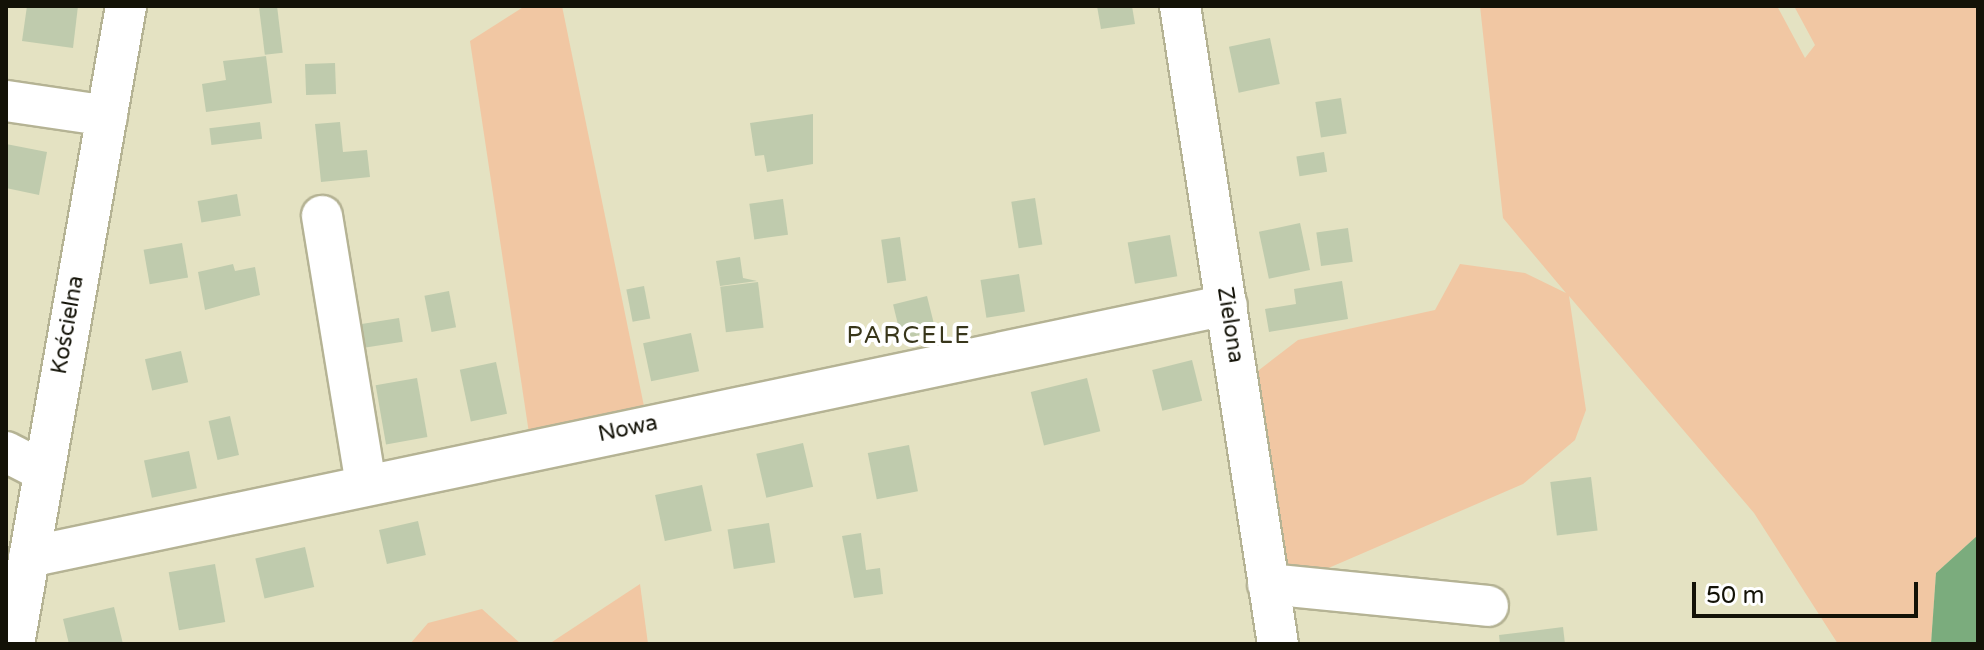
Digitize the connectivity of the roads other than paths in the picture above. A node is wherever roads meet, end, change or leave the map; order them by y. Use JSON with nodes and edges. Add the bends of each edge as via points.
{"nodes":[{"id":1,"x":126,"y":6,"type":"edge"},
{"id":2,"x":1180,"y":6,"type":"edge"},
{"id":3,"x":6,"y":101,"type":"edge"},
{"id":4,"x":107,"y":116,"type":"junction"},
{"id":5,"x":322,"y":216,"type":"dead end"},
{"id":6,"x":1227,"y":305,"type":"junction"},
{"id":7,"x":6,"y":452,"type":"edge"},
{"id":8,"x":41,"y":470,"type":"junction"},
{"id":9,"x":366,"y":484,"type":"junction"},
{"id":10,"x":29,"y":557,"type":"junction"},
{"id":11,"x":1268,"y":584,"type":"junction"},
{"id":12,"x":1488,"y":606,"type":"dead end"},
{"id":13,"x":14,"y":644,"type":"edge"},
{"id":14,"x":1278,"y":644,"type":"edge"}],
"edges":[{"from":1,"to":4,"type":"street","name":"Kościelna"},
{"from":2,"to":6,"type":"street","name":"Zielona"},
{"from":3,"to":4,"type":"street"},
{"from":4,"to":8,"type":"street","name":"Kościelna"},
{"from":5,"to":9,"type":"street"},
{"from":6,"to":9,"type":"street","name":"Nowa"},
{"from":6,"to":11,"type":"street","name":"Zielona"},
{"from":7,"to":8,"type":"street"},
{"from":8,"to":10,"type":"street","name":"Kościelna"},
{"from":9,"to":10,"type":"street","name":"Nowa"},
{"from":10,"to":13,"type":"street","name":"Kościelna"},
{"from":11,"to":12,"type":"street"},
{"from":11,"to":14,"type":"street","name":"Zielona"}]}
